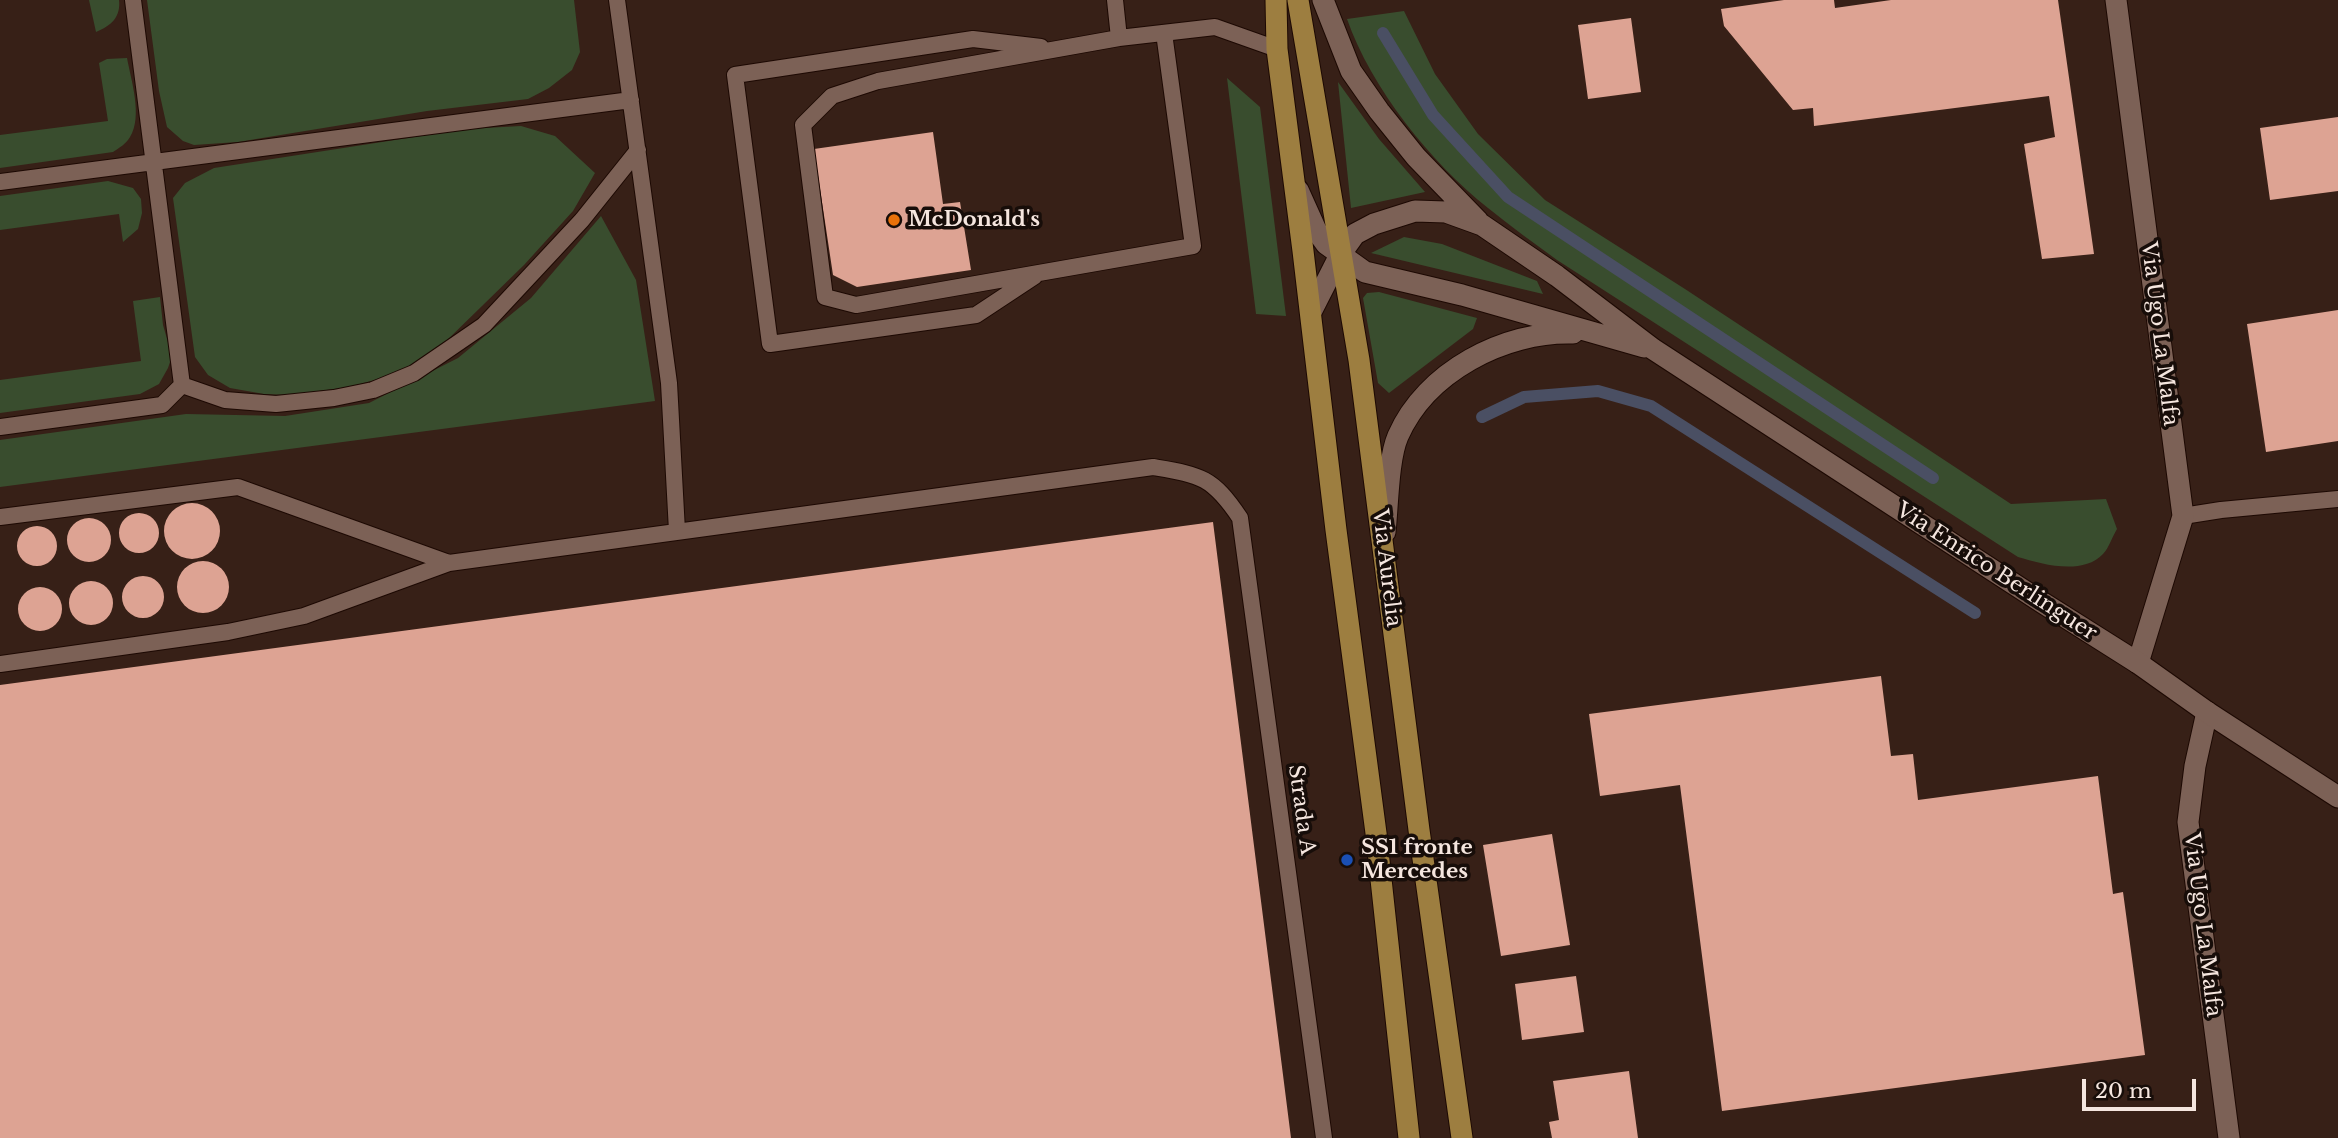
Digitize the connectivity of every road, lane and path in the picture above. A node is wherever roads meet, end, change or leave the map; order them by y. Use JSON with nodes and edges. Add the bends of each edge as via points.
{"nodes":[{"id":1,"x":133,"y":0,"type":"edge"},
{"id":2,"x":617,"y":0,"type":"edge"},
{"id":3,"x":1115,"y":0,"type":"edge"},
{"id":4,"x":1276,"y":0,"type":"edge"},
{"id":5,"x":1298,"y":0,"type":"edge"},
{"id":6,"x":1323,"y":0,"type":"edge"},
{"id":7,"x":2116,"y":0,"type":"edge"},
{"id":8,"x":1164,"y":33,"type":"junction"},
{"id":9,"x":1119,"y":38,"type":"junction"},
{"id":10,"x":1059,"y":49,"type":"junction"},
{"id":11,"x":1277,"y":50,"type":"junction"},
{"id":12,"x":631,"y":100,"type":"junction"},
{"id":13,"x":638,"y":150,"type":"junction"},
{"id":14,"x":154,"y":162,"type":"junction"},
{"id":15,"x":1294,"y":181,"type":"junction"},
{"id":16,"x":0,"y":182,"type":"edge"},
{"id":17,"x":1482,"y":225,"type":"junction"},
{"id":18,"x":1340,"y":255,"type":"junction"},
{"id":19,"x":1040,"y":273,"type":"junction"},
{"id":20,"x":1311,"y":312,"type":"junction"},
{"id":21,"x":1597,"y":334,"type":"junction"},
{"id":22,"x":1653,"y":349,"type":"junction"},
{"id":23,"x":182,"y":385,"type":"junction"},
{"id":24,"x":0,"y":427,"type":"edge"},
{"id":25,"x":2338,"y":499,"type":"edge"},
{"id":26,"x":0,"y":516,"type":"edge"},
{"id":27,"x":2183,"y":516,"type":"junction"},
{"id":28,"x":677,"y":531,"type":"junction"},
{"id":29,"x":1384,"y":551,"type":"junction"},
{"id":30,"x":449,"y":563,"type":"junction"},
{"id":31,"x":2138,"y":663,"type":"junction"},
{"id":32,"x":0,"y":664,"type":"edge"},
{"id":33,"x":2207,"y":712,"type":"junction"},
{"id":34,"x":2338,"y":797,"type":"edge"},
{"id":35,"x":1324,"y":1138,"type":"edge"},
{"id":36,"x":1409,"y":1138,"type":"edge"},
{"id":37,"x":1462,"y":1138,"type":"edge"},
{"id":38,"x":2229,"y":1138,"type":"edge"}],
"edges":[{"from":1,"to":14,"type":"lane"},
{"from":2,"to":12,"type":"lane"},
{"from":3,"to":9,"type":"lane"},
{"from":4,"to":11,"type":"main road","name":"Via Aurelia"},
{"from":5,"to":18,"type":"main road","name":"Via Aurelia"},
{"from":6,"to":17,"type":"street","name":"Via Enrico Berlinguer","via":[[1351,71],[1379,111],[1416,158]]},
{"from":7,"to":27,"type":"street","name":"Via Ugo La Malfa"},
{"from":8,"to":9,"type":"lane"},
{"from":8,"to":11,"type":"lane","via":[[1215,27]]},
{"from":8,"to":19,"type":"lane","via":[[1192,246]]},
{"from":9,"to":10,"type":"lane"},
{"from":10,"to":19,"type":"lane","via":[[878,81],[832,96],[803,125],[825,297],[856,305]]},
{"from":10,"to":19,"type":"lane","via":[[973,39],[735,75],[770,344],[976,315]]},
{"from":11,"to":15,"type":"main road","name":"Via Aurelia"},
{"from":12,"to":13,"type":"lane"},
{"from":12,"to":14,"type":"lane"},
{"from":13,"to":23,"type":"lane","via":[[582,220],[484,325],[414,373],[373,390],[276,404],[225,400]]},
{"from":13,"to":28,"type":"lane","via":[[669,383]]},
{"from":14,"to":16,"type":"lane"},
{"from":14,"to":23,"type":"lane"},
{"from":15,"to":18,"type":"street","via":[[1316,230]]},
{"from":15,"to":20,"type":"main road","name":"Via Aurelia"},
{"from":17,"to":18,"type":"street","name":"Via Enrico Berlinguer","via":[[1446,212],[1415,211],[1355,234]]},
{"from":17,"to":22,"type":"street","name":"Via Enrico Berlinguer"},
{"from":18,"to":20,"type":"street"},
{"from":18,"to":21,"type":"street","name":"Via Enrico Berlinguer","via":[[1365,272]]},
{"from":18,"to":29,"type":"main road","name":"Via Aurelia"},
{"from":20,"to":36,"type":"main road","name":"Via Aurelia"},
{"from":21,"to":22,"type":"street","name":"Via Enrico Berlinguer"},
{"from":21,"to":29,"type":"street","name":"Via Enrico Berlinguer","via":[[1533,336],[1492,348],[1444,378],[1412,409],[1397,439]]},
{"from":22,"to":31,"type":"street","name":"Via Enrico Berlinguer"},
{"from":23,"to":24,"type":"lane","via":[[162,405]]},
{"from":25,"to":27,"type":"lane"},
{"from":26,"to":30,"type":"lane","via":[[238,487]]},
{"from":27,"to":31,"type":"street","name":"Via Ugo La Malfa"},
{"from":28,"to":30,"type":"lane"},
{"from":28,"to":35,"type":"lane","name":"Strada A","via":[[1153,467],[1195,474],[1223,493],[1240,518]]},
{"from":29,"to":37,"type":"main road","name":"Via Aurelia"},
{"from":30,"to":32,"type":"lane","via":[[304,616],[228,632]]},
{"from":31,"to":33,"type":"street","name":"Via Enrico Berlinguer"},
{"from":33,"to":34,"type":"street","name":"Via Enrico Berlinguer"},
{"from":33,"to":38,"type":"street","name":"Via Ugo La Malfa","via":[[2188,822]]}]}
